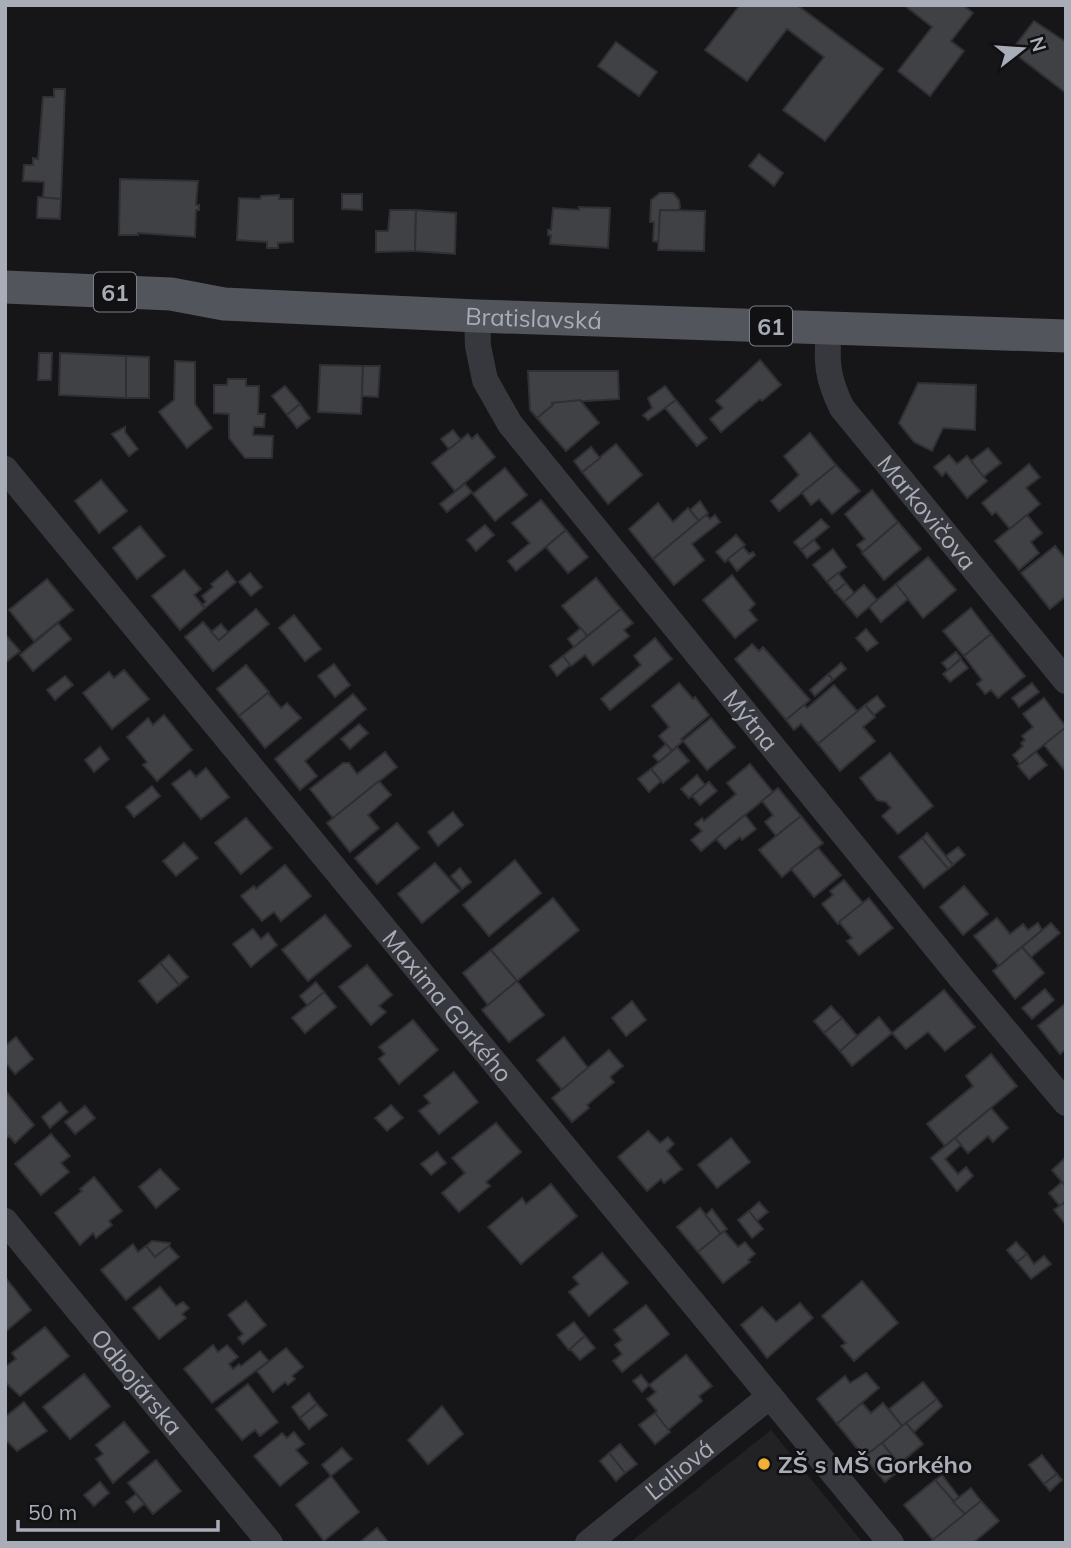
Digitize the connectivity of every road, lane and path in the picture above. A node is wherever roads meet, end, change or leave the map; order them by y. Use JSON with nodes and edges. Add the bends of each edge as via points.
{"nodes":[{"id":1,"x":5,"y":287,"type":"edge"},
{"id":2,"x":477,"y":316,"type":"junction"},
{"id":3,"x":828,"y":328,"type":"junction"},
{"id":4,"x":1065,"y":336,"type":"edge"},
{"id":5,"x":5,"y":469,"type":"edge"},
{"id":6,"x":1066,"y":681,"type":"edge"},
{"id":7,"x":1066,"y":1102,"type":"edge"},
{"id":8,"x":5,"y":1221,"type":"edge"},
{"id":9,"x":770,"y":1396,"type":"junction"},
{"id":10,"x":270,"y":1543,"type":"edge"},
{"id":11,"x":589,"y":1543,"type":"edge"},
{"id":12,"x":891,"y":1543,"type":"edge"}],
"edges":[{"from":1,"to":2,"type":"main road","name":"Bratislavská","number":"61","via":[[172,294],[224,304]]},
{"from":2,"to":3,"type":"main road","name":"Bratislavská","number":"61"},
{"from":2,"to":7,"type":"street","name":"Mýtna","via":[[485,380],[510,424]]},
{"from":3,"to":4,"type":"main road","name":"Bratislavská","number":"61"},
{"from":3,"to":6,"type":"street","name":"Markovičova","via":[[826,361],[831,387],[842,408]]},
{"from":5,"to":9,"type":"street","name":"Maxima Gorkého"},
{"from":8,"to":10,"type":"street","name":"Odbojárska"},
{"from":9,"to":11,"type":"street","name":"Ľaliová"},
{"from":9,"to":12,"type":"street","name":"Maxima Gorkého"}]}
